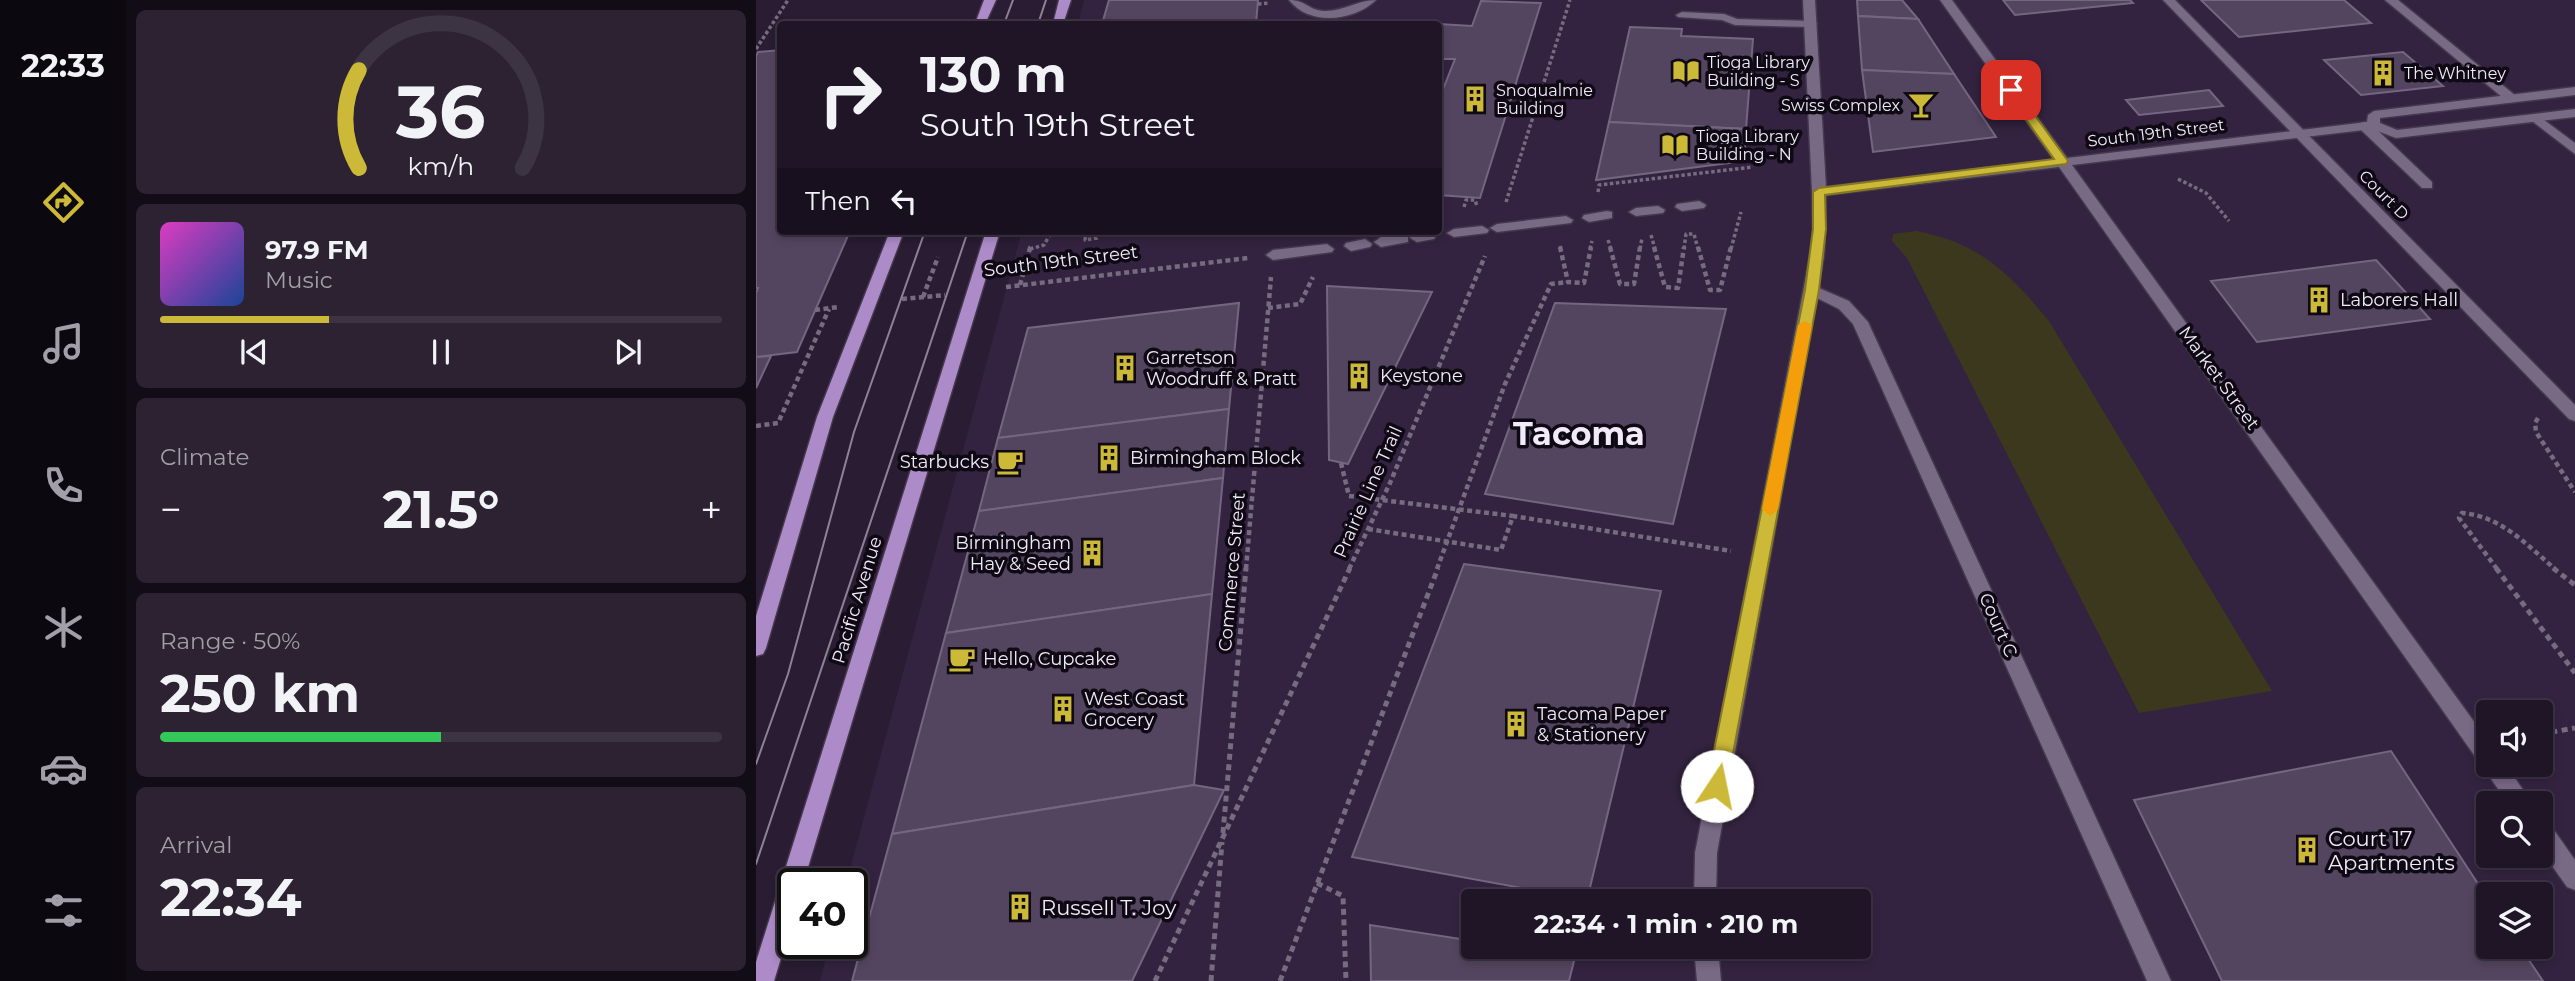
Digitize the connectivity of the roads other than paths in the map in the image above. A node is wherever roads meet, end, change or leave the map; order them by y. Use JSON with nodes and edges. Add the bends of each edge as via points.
{"nodes":[{"id":1,"x":990,"y":0,"type":"edge"},
{"id":2,"x":1065,"y":0,"type":"edge"},
{"id":3,"x":1370,"y":0,"type":"edge"},
{"id":4,"x":1810,"y":0,"type":"edge"},
{"id":5,"x":1945,"y":0,"type":"edge"},
{"id":6,"x":2169,"y":0,"type":"edge"},
{"id":7,"x":2391,"y":0,"type":"edge"},
{"id":8,"x":1298,"y":4,"type":"edge"},
{"id":9,"x":1682,"y":15,"type":"dead end"},
{"id":10,"x":981,"y":21,"type":"edge"},
{"id":11,"x":1059,"y":21,"type":"edge"},
{"id":12,"x":1811,"y":24,"type":"junction"},
{"id":13,"x":2575,"y":91,"type":"edge"},
{"id":14,"x":2512,"y":99,"type":"junction"},
{"id":15,"x":2575,"y":113,"type":"edge"},
{"id":16,"x":2536,"y":118,"type":"junction"},
{"id":17,"x":2369,"y":125,"type":"junction"},
{"id":18,"x":2299,"y":134,"type":"junction"},
{"id":19,"x":2575,"y":150,"type":"edge"},
{"id":20,"x":2062,"y":161,"type":"junction"},
{"id":21,"x":2427,"y":186,"type":"dead end"},
{"id":22,"x":1819,"y":192,"type":"junction"},
{"id":23,"x":1699,"y":205,"type":"dead end"},
{"id":24,"x":1682,"y":207,"type":"dead end"},
{"id":25,"x":1658,"y":210,"type":"dead end"},
{"id":26,"x":1636,"y":212,"type":"dead end"},
{"id":27,"x":1607,"y":215,"type":"dead end"},
{"id":28,"x":1561,"y":221,"type":"road end"},
{"id":29,"x":1591,"y":224,"type":"road end"},
{"id":30,"x":1475,"y":231,"type":"road end"},
{"id":31,"x":895,"y":235,"type":"edge"},
{"id":32,"x":992,"y":235,"type":"edge"},
{"id":33,"x":1416,"y":238,"type":"dead end"},
{"id":34,"x":1366,"y":244,"type":"dead end"},
{"id":35,"x":1327,"y":249,"type":"road end"},
{"id":36,"x":1273,"y":255,"type":"road end"},
{"id":37,"x":1812,"y":290,"type":"junction"},
{"id":38,"x":2572,"y":411,"type":"edge"},
{"id":39,"x":756,"y":648,"type":"edge"},
{"id":40,"x":2476,"y":740,"type":"edge"},
{"id":41,"x":2553,"y":848,"type":"edge"},
{"id":42,"x":2575,"y":879,"type":"edge"},
{"id":43,"x":1705,"y":889,"type":"edge"},
{"id":44,"x":1707,"y":959,"type":"edge"},
{"id":45,"x":762,"y":981,"type":"edge"},
{"id":46,"x":1709,"y":981,"type":"edge"},
{"id":47,"x":2159,"y":981,"type":"edge"}],
"edges":[{"from":1,"to":10,"type":"main road"},
{"from":2,"to":11,"type":"main road"},
{"from":3,"to":8,"type":"street","via":[[1327,14]]},
{"from":4,"to":12,"type":"street"},
{"from":5,"to":20,"type":"street","name":"Market Street"},
{"from":6,"to":18,"type":"street","name":"Court D"},
{"from":7,"to":14,"type":"street"},
{"from":9,"to":12,"type":"street"},
{"from":12,"to":22,"type":"street"},
{"from":13,"to":14,"type":"street","name":"South 19th Street"},
{"from":14,"to":17,"type":"street","name":"South 19th Street","via":[[2374,115]]},
{"from":15,"to":16,"type":"street","name":"South 19th Street"},
{"from":16,"to":17,"type":"street","name":"South 19th Street","via":[[2396,134]]},
{"from":16,"to":19,"type":"street"},
{"from":17,"to":18,"type":"street","name":"South 19th Street"},
{"from":17,"to":21,"type":"street"},
{"from":18,"to":20,"type":"street","name":"South 19th Street"},
{"from":18,"to":38,"type":"street","name":"Court D"},
{"from":20,"to":22,"type":"street","name":"South 19th Street"},
{"from":20,"to":40,"type":"street","name":"Market Street"},
{"from":22,"to":37,"type":"street","via":[[1820,229]]},
{"from":23,"to":24,"type":"street"},
{"from":25,"to":26,"type":"street"},
{"from":27,"to":29,"type":"street"},
{"from":28,"to":30,"type":"street"},
{"from":31,"to":39,"type":"main road","via":[[825,417]]},
{"from":32,"to":45,"type":"main road","name":"Pacific Avenue"},
{"from":33,"to":34,"type":"street"},
{"from":35,"to":36,"type":"street"},
{"from":37,"to":43,"type":"street","via":[[1706,853]]},
{"from":37,"to":47,"type":"street","name":"Court C","via":[[1844,305],[1860,322]]},
{"from":41,"to":42,"type":"street"},
{"from":44,"to":46,"type":"street"}]}
